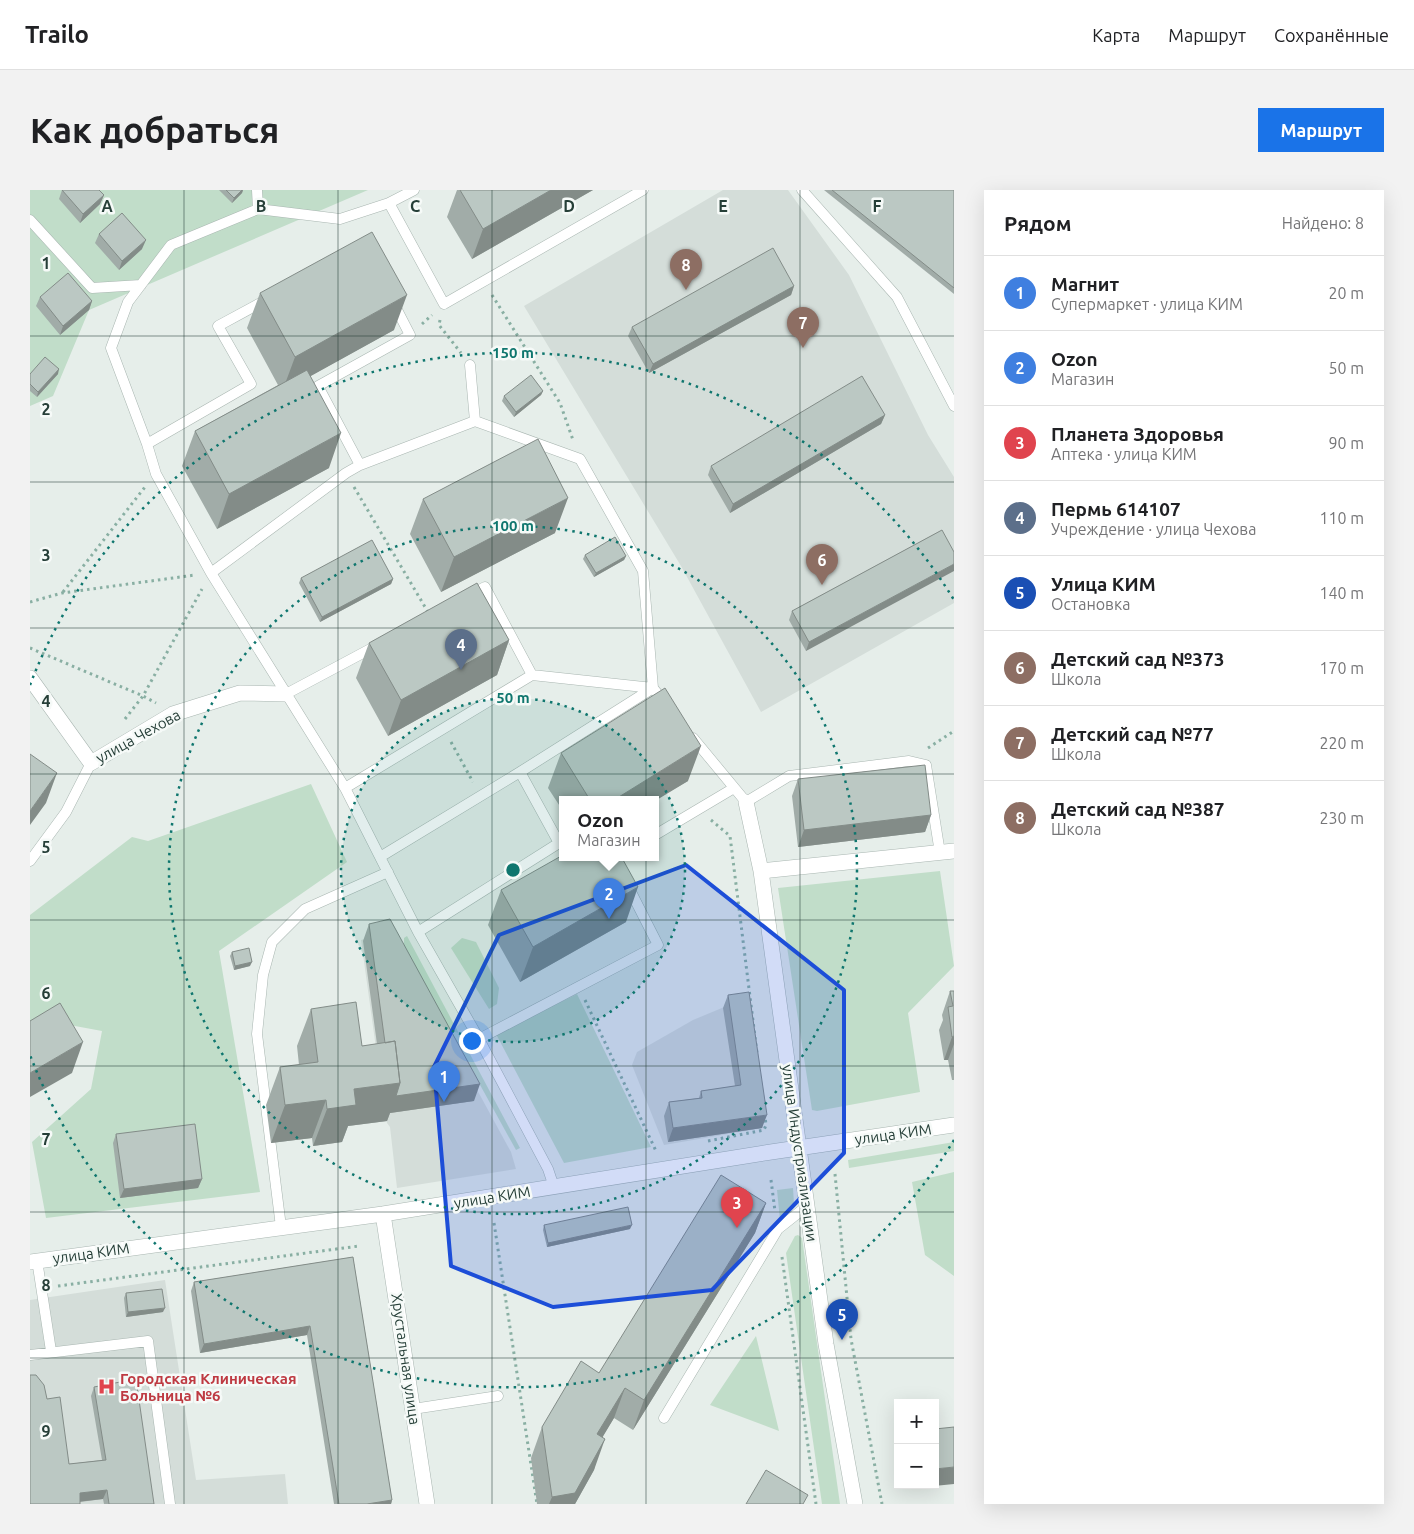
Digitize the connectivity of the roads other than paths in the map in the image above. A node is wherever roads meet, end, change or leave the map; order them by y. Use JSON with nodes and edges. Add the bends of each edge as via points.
{"nodes":[{"id":1,"x":257,"y":190,"type":"edge"},
{"id":2,"x":414,"y":190,"type":"edge"},
{"id":3,"x":642,"y":190,"type":"edge"},
{"id":4,"x":802,"y":190,"type":"edge"},
{"id":5,"x":389,"y":203,"type":"junction"},
{"id":6,"x":258,"y":209,"type":"junction"},
{"id":7,"x":30,"y":220,"type":"edge"},
{"id":8,"x":141,"y":284,"type":"junction"},
{"id":9,"x":388,"y":292,"type":"edge"},
{"id":10,"x":279,"y":294,"type":"edge"},
{"id":11,"x":470,"y":366,"type":"road end"},
{"id":12,"x":954,"y":406,"type":"edge"},
{"id":13,"x":475,"y":421,"type":"junction"},
{"id":14,"x":147,"y":444,"type":"junction"},
{"id":15,"x":360,"y":465,"type":"junction"},
{"id":16,"x":211,"y":573,"type":"junction"},
{"id":17,"x":462,"y":600,"type":"edge"},
{"id":18,"x":389,"y":640,"type":"edge"},
{"id":19,"x":532,"y":675,"type":"junction"},
{"id":20,"x":30,"y":678,"type":"edge"},
{"id":21,"x":653,"y":688,"type":"junction"},
{"id":22,"x":286,"y":694,"type":"junction"},
{"id":23,"x":671,"y":711,"type":"edge"},
{"id":24,"x":684,"y":726,"type":"edge"},
{"id":25,"x":90,"y":763,"type":"junction"},
{"id":26,"x":520,"y":772,"type":"junction"},
{"id":27,"x":346,"y":788,"type":"junction"},
{"id":28,"x":734,"y":788,"type":"junction"},
{"id":29,"x":746,"y":802,"type":"junction"},
{"id":30,"x":659,"y":833,"type":"edge"},
{"id":31,"x":559,"y":841,"type":"edge"},
{"id":32,"x":559,"y":844,"type":"edge"},
{"id":33,"x":947,"y":852,"type":"edge"},
{"id":34,"x":380,"y":857,"type":"junction"},
{"id":35,"x":30,"y":861,"type":"edge"},
{"id":36,"x":761,"y":871,"type":"junction"},
{"id":37,"x":388,"y":872,"type":"junction"},
{"id":38,"x":623,"y":877,"type":"edge"},
{"id":39,"x":418,"y":932,"type":"junction"},
{"id":40,"x":479,"y":1039,"type":"junction"},
{"id":41,"x":954,"y":1125,"type":"edge"},
{"id":42,"x":799,"y":1148,"type":"junction"},
{"id":43,"x":554,"y":1187,"type":"junction"},
{"id":44,"x":807,"y":1206,"type":"junction"},
{"id":45,"x":383,"y":1214,"type":"junction"},
{"id":46,"x":281,"y":1227,"type":"junction"},
{"id":47,"x":34,"y":1261,"type":"edge"},
{"id":48,"x":51,"y":1351,"type":"junction"},
{"id":49,"x":30,"y":1355,"type":"edge"},
{"id":50,"x":498,"y":1396,"type":"dead end"},
{"id":51,"x":413,"y":1409,"type":"junction"},
{"id":52,"x":664,"y":1418,"type":"dead end"},
{"id":53,"x":170,"y":1504,"type":"edge"},
{"id":54,"x":427,"y":1504,"type":"edge"},
{"id":55,"x":855,"y":1504,"type":"edge"}],
"edges":[{"from":1,"to":6,"type":"lane"},
{"from":2,"to":5,"type":"lane"},
{"from":3,"to":5,"type":"lane","via":[[444,304]]},
{"from":4,"to":12,"type":"lane","via":[[897,296]]},
{"from":5,"to":6,"type":"lane","via":[[340,220]]},
{"from":6,"to":8,"type":"lane","via":[[171,245]]},
{"from":7,"to":8,"type":"lane","via":[[92,288]]},
{"from":8,"to":14,"type":"lane","via":[[128,302],[111,348]]},
{"from":9,"to":15,"type":"lane","via":[[410,335],[318,386]]},
{"from":10,"to":14,"type":"lane","via":[[218,326],[251,384]]},
{"from":11,"to":13,"type":"lane"},
{"from":13,"to":15,"type":"lane"},
{"from":13,"to":21,"type":"lane","via":[[580,459],[643,571]]},
{"from":14,"to":16,"type":"lane","via":[[156,474]]},
{"from":15,"to":16,"type":"lane"},
{"from":16,"to":22,"type":"lane"},
{"from":17,"to":19,"type":"lane","via":[[486,587]]},
{"from":18,"to":22,"type":"lane"},
{"from":19,"to":21,"type":"lane"},
{"from":19,"to":27,"type":"lane"},
{"from":20,"to":25,"type":"street","name":"улица Чехова"},
{"from":21,"to":23,"type":"lane"},
{"from":21,"to":26,"type":"lane"},
{"from":22,"to":25,"type":"street","name":"улица Чехова","via":[[240,693],[173,714]]},
{"from":22,"to":27,"type":"lane"},
{"from":24,"to":28,"type":"lane"},
{"from":25,"to":35,"type":"lane","via":[[66,812]]},
{"from":26,"to":31,"type":"lane"},
{"from":26,"to":34,"type":"lane"},
{"from":27,"to":34,"type":"lane"},
{"from":28,"to":29,"type":"lane"},
{"from":28,"to":30,"type":"lane"},
{"from":29,"to":33,"type":"lane","via":[[790,776],[909,761],[926,765]]},
{"from":29,"to":36,"type":"street","name":"улица Индустриализации"},
{"from":32,"to":39,"type":"lane"},
{"from":33,"to":36,"type":"street"},
{"from":34,"to":37,"type":"lane"},
{"from":36,"to":42,"type":"street","name":"улица Индустриализации"},
{"from":37,"to":39,"type":"lane"},
{"from":37,"to":46,"type":"lane","via":[[305,909],[272,942],[263,975],[257,1034]]},
{"from":38,"to":40,"type":"lane","via":[[658,945]]},
{"from":39,"to":40,"type":"lane"},
{"from":40,"to":43,"type":"lane","via":[[548,1169]]},
{"from":41,"to":42,"type":"street","name":"улица КИМ"},
{"from":42,"to":43,"type":"street","name":"улица КИМ"},
{"from":42,"to":44,"type":"street","name":"улица Индустриализации"},
{"from":43,"to":45,"type":"street","name":"улица КИМ"},
{"from":44,"to":52,"type":"lane","via":[[778,1229]]},
{"from":44,"to":55,"type":"street","name":"улица Индустриализации","via":[[826,1344]]},
{"from":45,"to":46,"type":"street","name":"улица КИМ"},
{"from":45,"to":51,"type":"street","name":"Хрустальная улица"},
{"from":46,"to":47,"type":"street","name":"улица КИМ"},
{"from":47,"to":48,"type":"lane"},
{"from":48,"to":49,"type":"lane"},
{"from":48,"to":53,"type":"lane","via":[[148,1341]]},
{"from":50,"to":51,"type":"lane"},
{"from":51,"to":54,"type":"street","name":"Хрустальная улица"}]}
